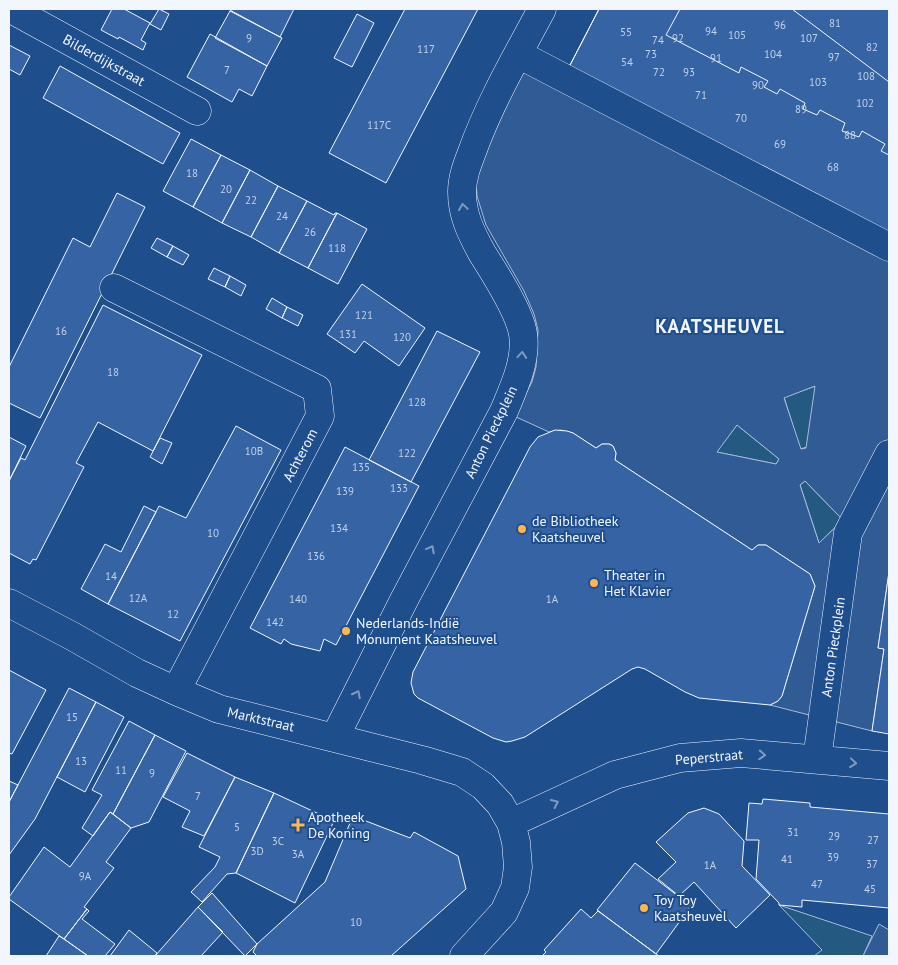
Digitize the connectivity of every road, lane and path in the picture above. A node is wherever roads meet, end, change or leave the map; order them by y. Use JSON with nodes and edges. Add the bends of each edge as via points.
{"nodes":[{"id":1,"x":11,"y":9,"type":"edge"},
{"id":2,"x":542,"y":9,"type":"edge"},
{"id":3,"x":518,"y":54,"type":"junction"},
{"id":4,"x":197,"y":111,"type":"dead end"},
{"id":5,"x":889,"y":247,"type":"edge"},
{"id":6,"x":114,"y":288,"type":"dead end"},
{"id":7,"x":889,"y":454,"type":"edge"},
{"id":8,"x":9,"y":603,"type":"edge"},
{"id":9,"x":176,"y":691,"type":"junction"},
{"id":10,"x":335,"y":737,"type":"junction"},
{"id":11,"x":817,"y":759,"type":"junction"},
{"id":12,"x":889,"y":766,"type":"edge"},
{"id":13,"x":511,"y":823,"type":"junction"},
{"id":14,"x":464,"y":956,"type":"edge"}],
"edges":[{"from":1,"to":4,"type":"street","name":"Bilderdijkstraat"},
{"from":2,"to":3,"type":"street","name":"Anton Pieckplein"},
{"from":3,"to":5,"type":"street"},
{"from":10,"to":3,"type":"street","name":"Anton Pieckplein","one_way":true,"via":[[516,384],[522,360],[523,334],[514,308],[472,235],[463,213],[462,191],[464,175],[481,128]]},
{"from":6,"to":9,"type":"street","name":"Achterom","via":[[317,389],[320,416]]},
{"from":7,"to":11,"type":"street","name":"Anton Pieckplein","via":[[848,533]]},
{"from":8,"to":9,"type":"street","name":"Marktstraat"},
{"from":9,"to":10,"type":"street","name":"Marktstraat","via":[[219,709]]},
{"from":10,"to":13,"type":"street","name":"Marktstraat","via":[[462,772],[483,786],[500,804]]},
{"from":11,"to":12,"type":"street","name":"Peperstraat","one_way":true},
{"from":13,"to":11,"type":"street","name":"Peperstraat","one_way":true,"via":[[615,775],[680,758],[742,753]]},
{"from":13,"to":14,"type":"street","name":"Marktstraat","via":[[518,867],[515,888],[504,912]]}]}
